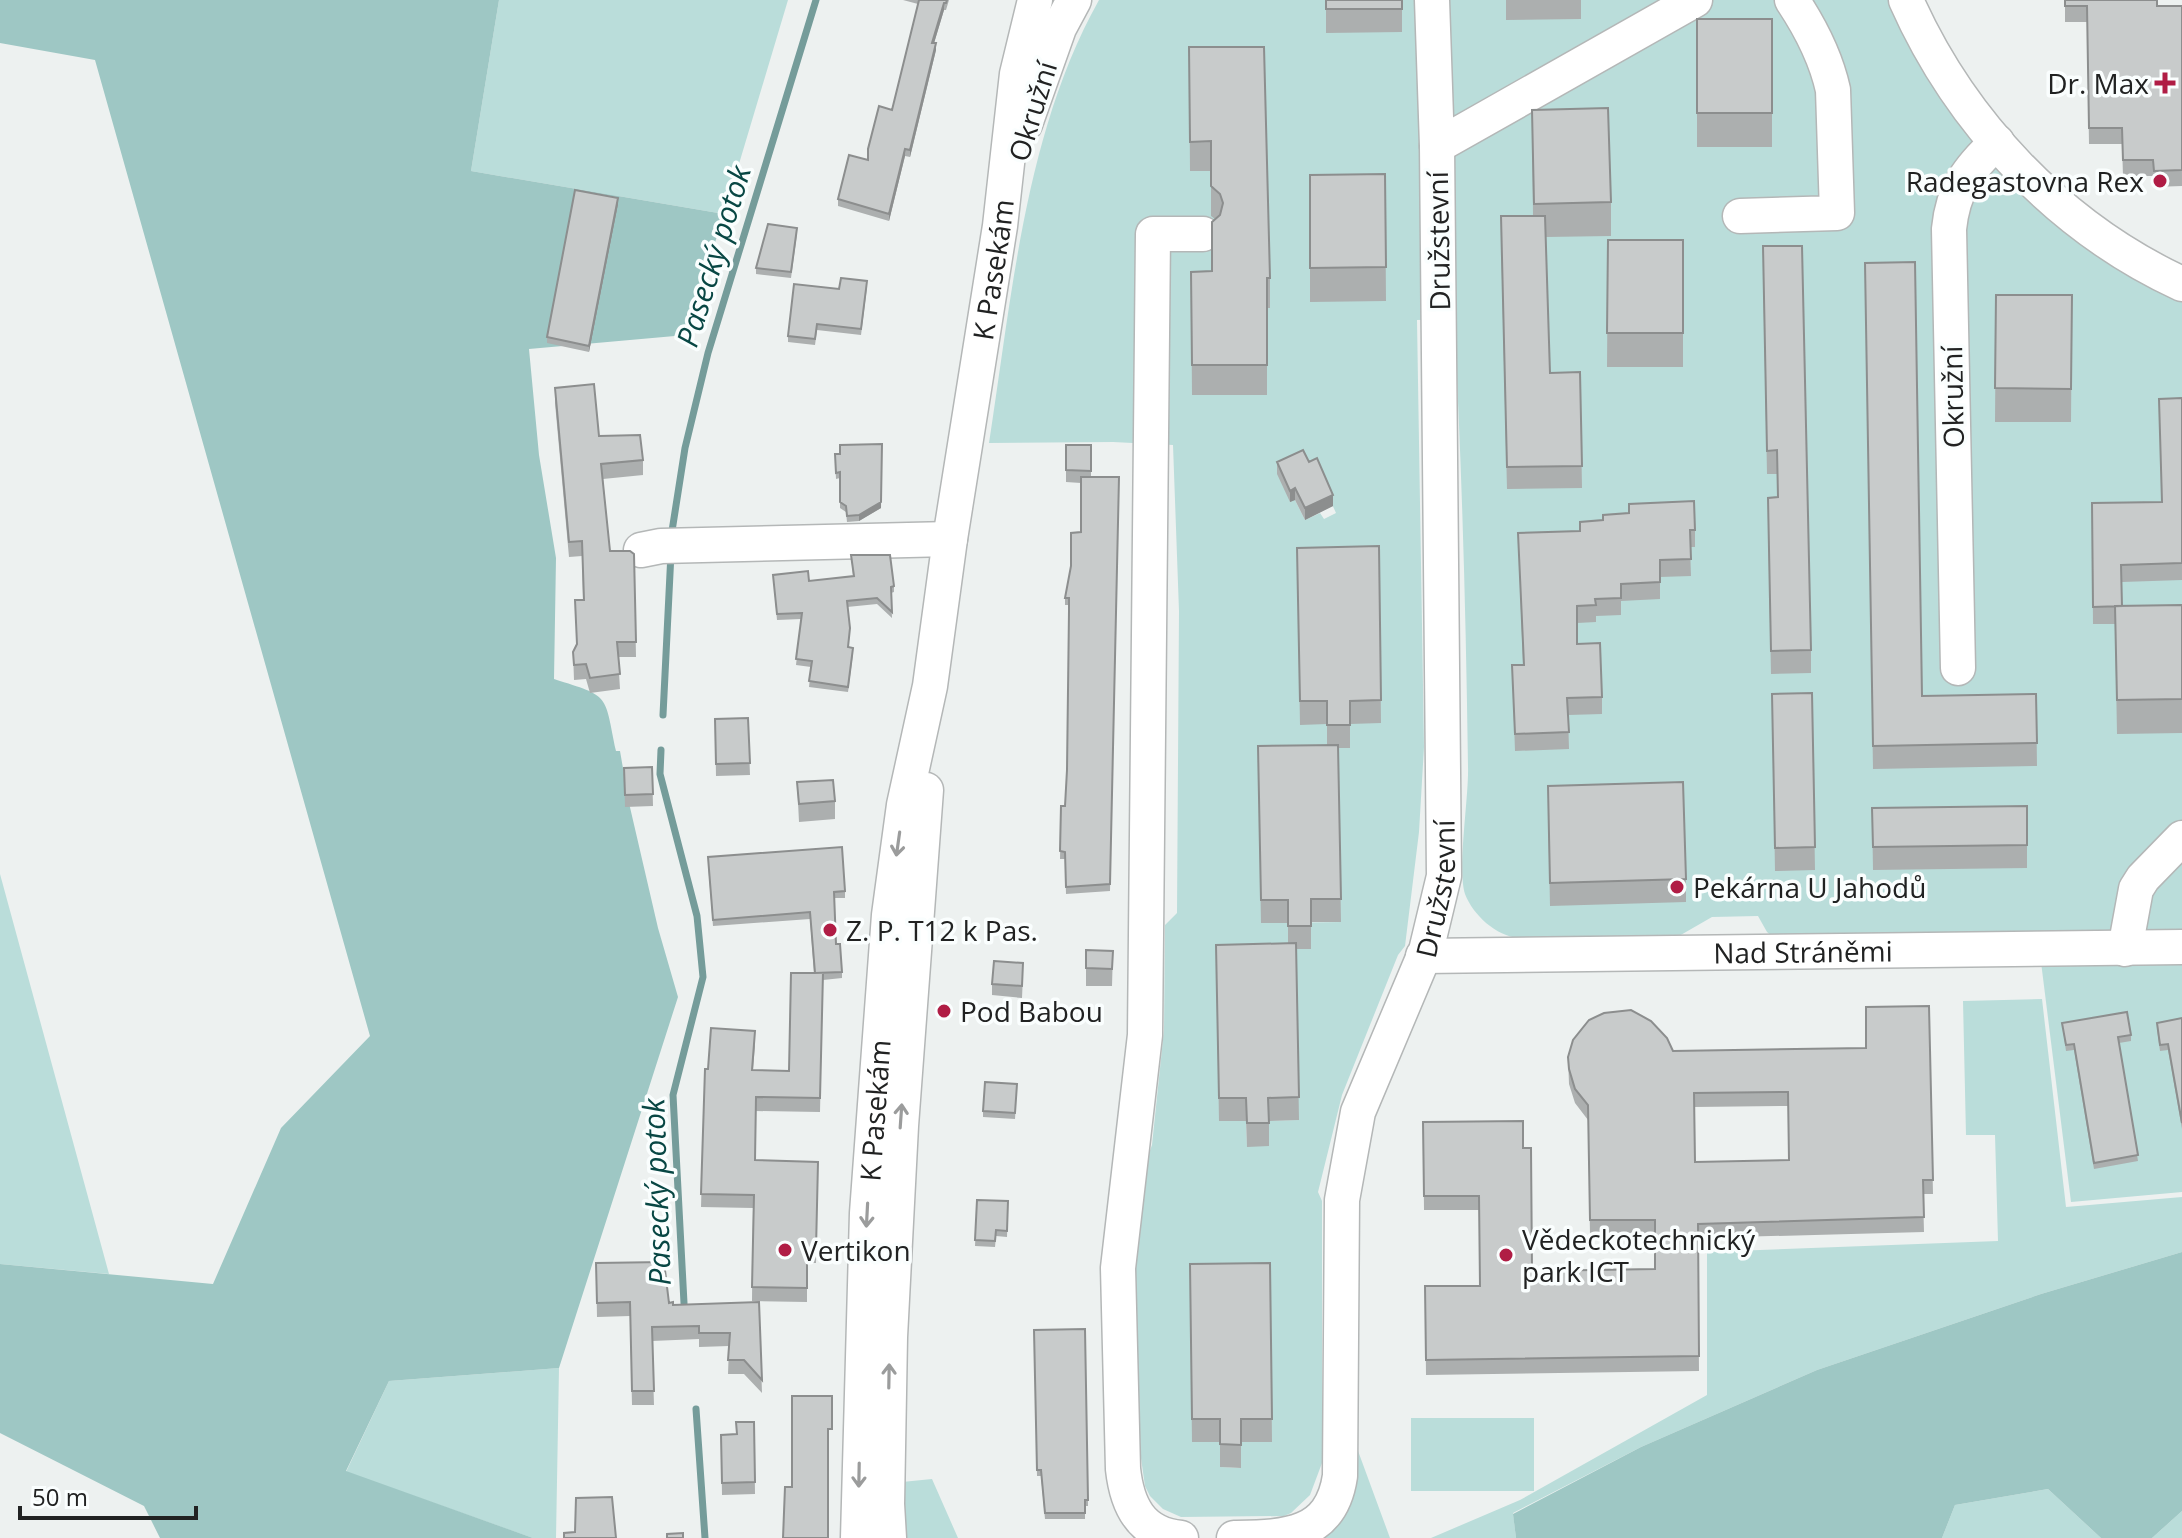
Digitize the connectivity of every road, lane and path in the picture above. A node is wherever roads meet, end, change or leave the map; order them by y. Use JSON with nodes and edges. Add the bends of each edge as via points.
{"nodes":[{"id":1,"x":1035,"y":0,"type":"edge"},
{"id":2,"x":1074,"y":0,"type":"edge"},
{"id":3,"x":1432,"y":0,"type":"edge"},
{"id":4,"x":1695,"y":0,"type":"edge"},
{"id":5,"x":1792,"y":0,"type":"edge"},
{"id":6,"x":1906,"y":0,"type":"edge"},
{"id":7,"x":1997,"y":142,"type":"junction"},
{"id":8,"x":1437,"y":146,"type":"junction"},
{"id":9,"x":1740,"y":216,"type":"dead end"},
{"id":10,"x":1000,"y":226,"type":"junction"},
{"id":11,"x":1203,"y":234,"type":"dead end"},
{"id":12,"x":2182,"y":284,"type":"edge"},
{"id":13,"x":950,"y":539,"type":"junction"},
{"id":14,"x":641,"y":550,"type":"dead end"},
{"id":15,"x":1958,"y":668,"type":"dead end"},
{"id":16,"x":930,"y":686,"type":"junction"},
{"id":17,"x":2182,"y":838,"type":"edge"},
{"id":18,"x":2182,"y":947,"type":"edge"},
{"id":19,"x":2125,"y":949,"type":"junction"},
{"id":20,"x":1423,"y":956,"type":"junction"},
{"id":21,"x":858,"y":1538,"type":"edge"},
{"id":22,"x":889,"y":1538,"type":"edge"},
{"id":23,"x":1181,"y":1538,"type":"edge"},
{"id":24,"x":1234,"y":1538,"type":"edge"}],
"edges":[{"from":1,"to":10,"type":"street","name":"K Pasekám","via":[[1017,74]]},
{"from":2,"to":10,"type":"street","name":"Okružní","via":[[1035,94]]},
{"from":3,"to":8,"type":"street","name":"Družstevní"},
{"from":4,"to":8,"type":"street","name":"Družstevní"},
{"from":5,"to":9,"type":"street","via":[[1817,45],[1833,90],[1837,213]]},
{"from":6,"to":7,"type":"street","via":[[1969,110]]},
{"from":7,"to":12,"type":"street","via":[[2040,188],[2098,236]]},
{"from":7,"to":15,"type":"street","name":"Okružní","via":[[1955,194],[1949,229]]},
{"from":8,"to":20,"type":"street","name":"Družstevní","via":[[1444,876]]},
{"from":10,"to":13,"type":"street","name":"K Pasekám"},
{"from":11,"to":23,"type":"street","via":[[1153,234],[1145,1035],[1118,1268],[1126,1493],[1144,1522],[1157,1532]]},
{"from":13,"to":14,"type":"street"},
{"from":13,"to":16,"type":"street","name":"K Pasekám"},
{"from":16,"to":21,"type":"street","name":"K Pasekám","one_way":true,"via":[[904,805],[882,985],[867,1213]]},
{"from":22,"to":16,"type":"street","name":"K Pasekám","one_way":true,"via":[[890,1337]]},
{"from":17,"to":19,"type":"street","via":[[2136,889]]},
{"from":18,"to":19,"type":"street","name":"Nad Stráněmi"},
{"from":19,"to":20,"type":"street","name":"Nad Stráněmi"},
{"from":20,"to":24,"type":"street","name":"Družstevní","via":[[1358,1112],[1342,1200],[1336,1495],[1324,1515],[1304,1531]]}]}
